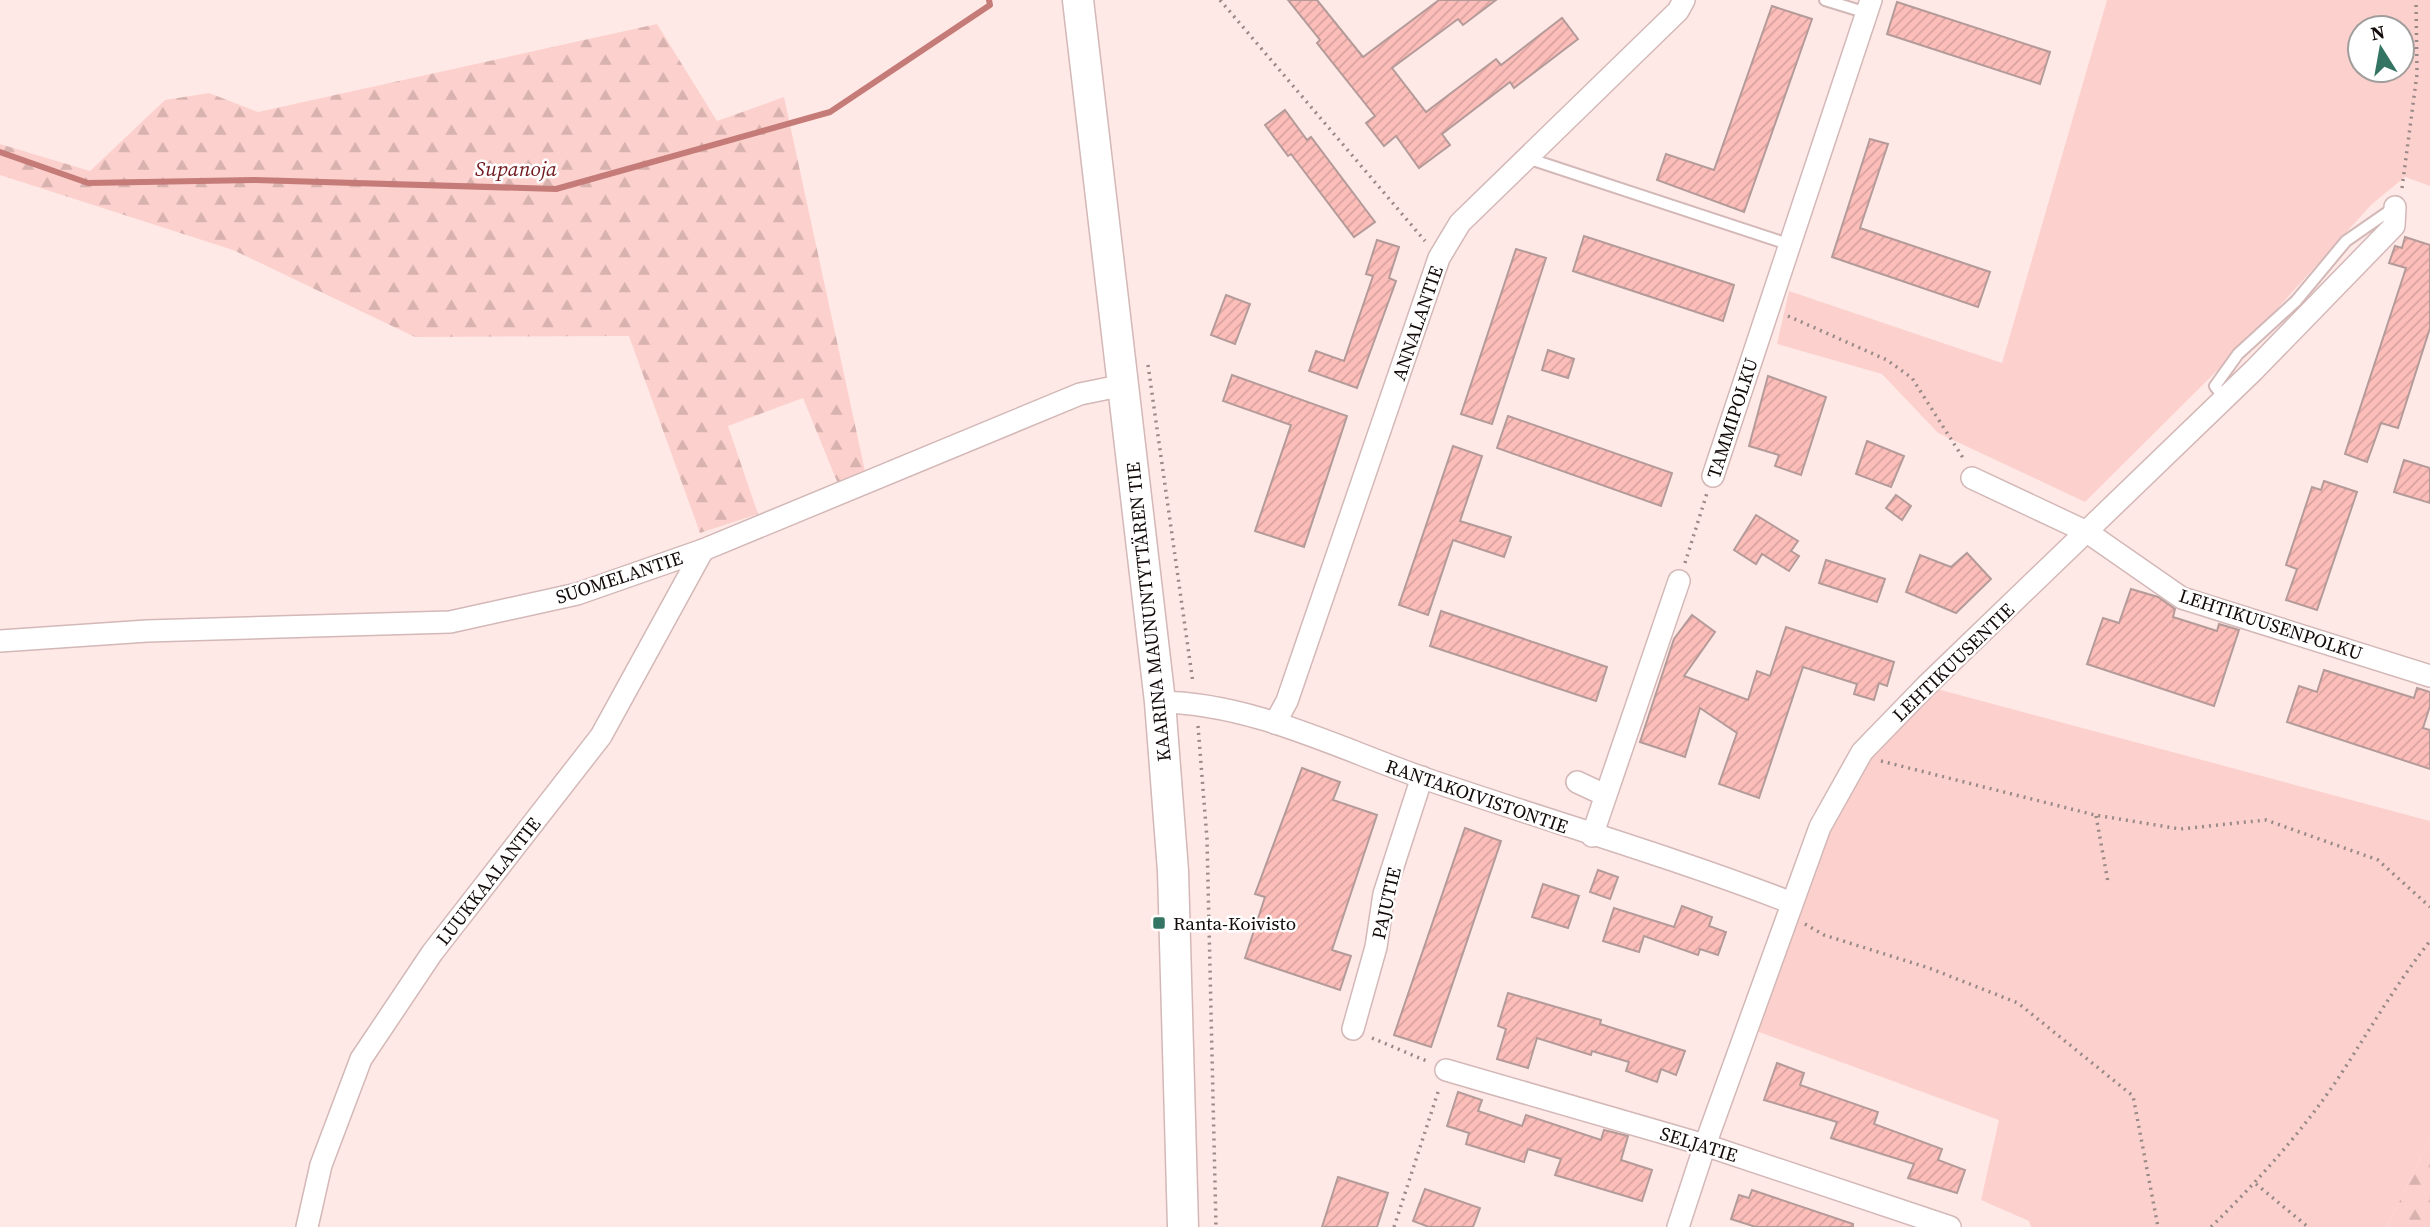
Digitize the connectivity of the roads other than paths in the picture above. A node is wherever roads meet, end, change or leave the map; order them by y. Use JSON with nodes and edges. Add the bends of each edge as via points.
{"nodes":[{"id":1,"x":1078,"y":0,"type":"edge"},
{"id":2,"x":1684,"y":0,"type":"edge"},
{"id":3,"x":1825,"y":0,"type":"edge"},
{"id":4,"x":1869,"y":6,"type":"edge"},
{"id":5,"x":1527,"y":158,"type":"junction"},
{"id":6,"x":2397,"y":204,"type":"road end"},
{"id":7,"x":1788,"y":244,"type":"junction"},
{"id":8,"x":1124,"y":384,"type":"junction"},
{"id":9,"x":1713,"y":476,"type":"road end"},
{"id":10,"x":1972,"y":478,"type":"road end"},
{"id":11,"x":2087,"y":532,"type":"junction"},
{"id":12,"x":703,"y":550,"type":"junction"},
{"id":13,"x":1679,"y":581,"type":"road end"},
{"id":14,"x":0,"y":641,"type":"edge"},
{"id":15,"x":2430,"y":676,"type":"edge"},
{"id":16,"x":1160,"y":702,"type":"junction"},
{"id":17,"x":1275,"y":723,"type":"junction"},
{"id":18,"x":1422,"y":777,"type":"junction"},
{"id":19,"x":1577,"y":782,"type":"dead end"},
{"id":20,"x":1605,"y":795,"type":"junction"},
{"id":21,"x":1592,"y":836,"type":"junction"},
{"id":22,"x":1790,"y":909,"type":"junction"},
{"id":23,"x":1353,"y":1029,"type":"road end"},
{"id":24,"x":1446,"y":1070,"type":"road end"},
{"id":25,"x":1705,"y":1145,"type":"junction"},
{"id":26,"x":307,"y":1227,"type":"edge"},
{"id":27,"x":1183,"y":1227,"type":"edge"},
{"id":28,"x":1678,"y":1227,"type":"edge"},
{"id":29,"x":1950,"y":1227,"type":"edge"}],
"edges":[{"from":1,"to":8,"type":"main road","name":"KAARINA MAUNUNTYTTÄREN TIE"},
{"from":2,"to":5,"type":"street","name":"ANNALANTIE"},
{"from":3,"to":4,"type":"lane"},
{"from":4,"to":7,"type":"street","name":"TAMMIPOLKU"},
{"from":5,"to":7,"type":"lane"},
{"from":5,"to":17,"type":"street","name":"ANNALANTIE","via":[[1460,223],[1440,258],[1287,701]]},
{"from":6,"to":11,"type":"street","name":"LEHTIKUUSENTIE","via":[[2393,226]]},
{"from":7,"to":9,"type":"street","name":"TAMMIPOLKU"},
{"from":8,"to":12,"type":"street","name":"SUOMELANTIE","via":[[1080,394]]},
{"from":8,"to":16,"type":"main road","name":"KAARINA MAUNUNTYTTÄREN TIE"},
{"from":10,"to":11,"type":"street","name":"LEHTIKUUSENPOLKU"},
{"from":11,"to":15,"type":"street","name":"LEHTIKUUSENPOLKU","via":[[2182,598]]},
{"from":11,"to":22,"type":"street","name":"LEHTIKUUSENTIE","via":[[1862,752],[1820,827]]},
{"from":12,"to":14,"type":"street","name":"SUOMELANTIE","via":[[577,594],[450,622],[147,631]]},
{"from":12,"to":26,"type":"street","name":"LUUKKAALANTIE","via":[[601,736],[432,953],[361,1059],[321,1165]]},
{"from":13,"to":20,"type":"street"},
{"from":16,"to":17,"type":"street","name":"RANTAKOIVISTONTIE","via":[[1196,702]]},
{"from":16,"to":27,"type":"main road","name":"KAARINA MAUNUNTYTTÄREN TIE","via":[[1173,871]]},
{"from":17,"to":18,"type":"street","name":"RANTAKOIVISTONTIE"},
{"from":18,"to":21,"type":"street","name":"RANTAKOIVISTONTIE"},
{"from":18,"to":23,"type":"street","name":"PAJUTIE","via":[[1384,894],[1376,947]]},
{"from":19,"to":20,"type":"street"},
{"from":20,"to":21,"type":"street"},
{"from":21,"to":22,"type":"street","name":"RANTAKOIVISTONTIE"},
{"from":22,"to":25,"type":"street","name":"LEHTIKUUSENTIE"},
{"from":24,"to":25,"type":"street","name":"SELJATIE"},
{"from":25,"to":28,"type":"street","name":"LEHTIKUUSENTIE"},
{"from":25,"to":29,"type":"street","name":"SELJATIE"}]}
